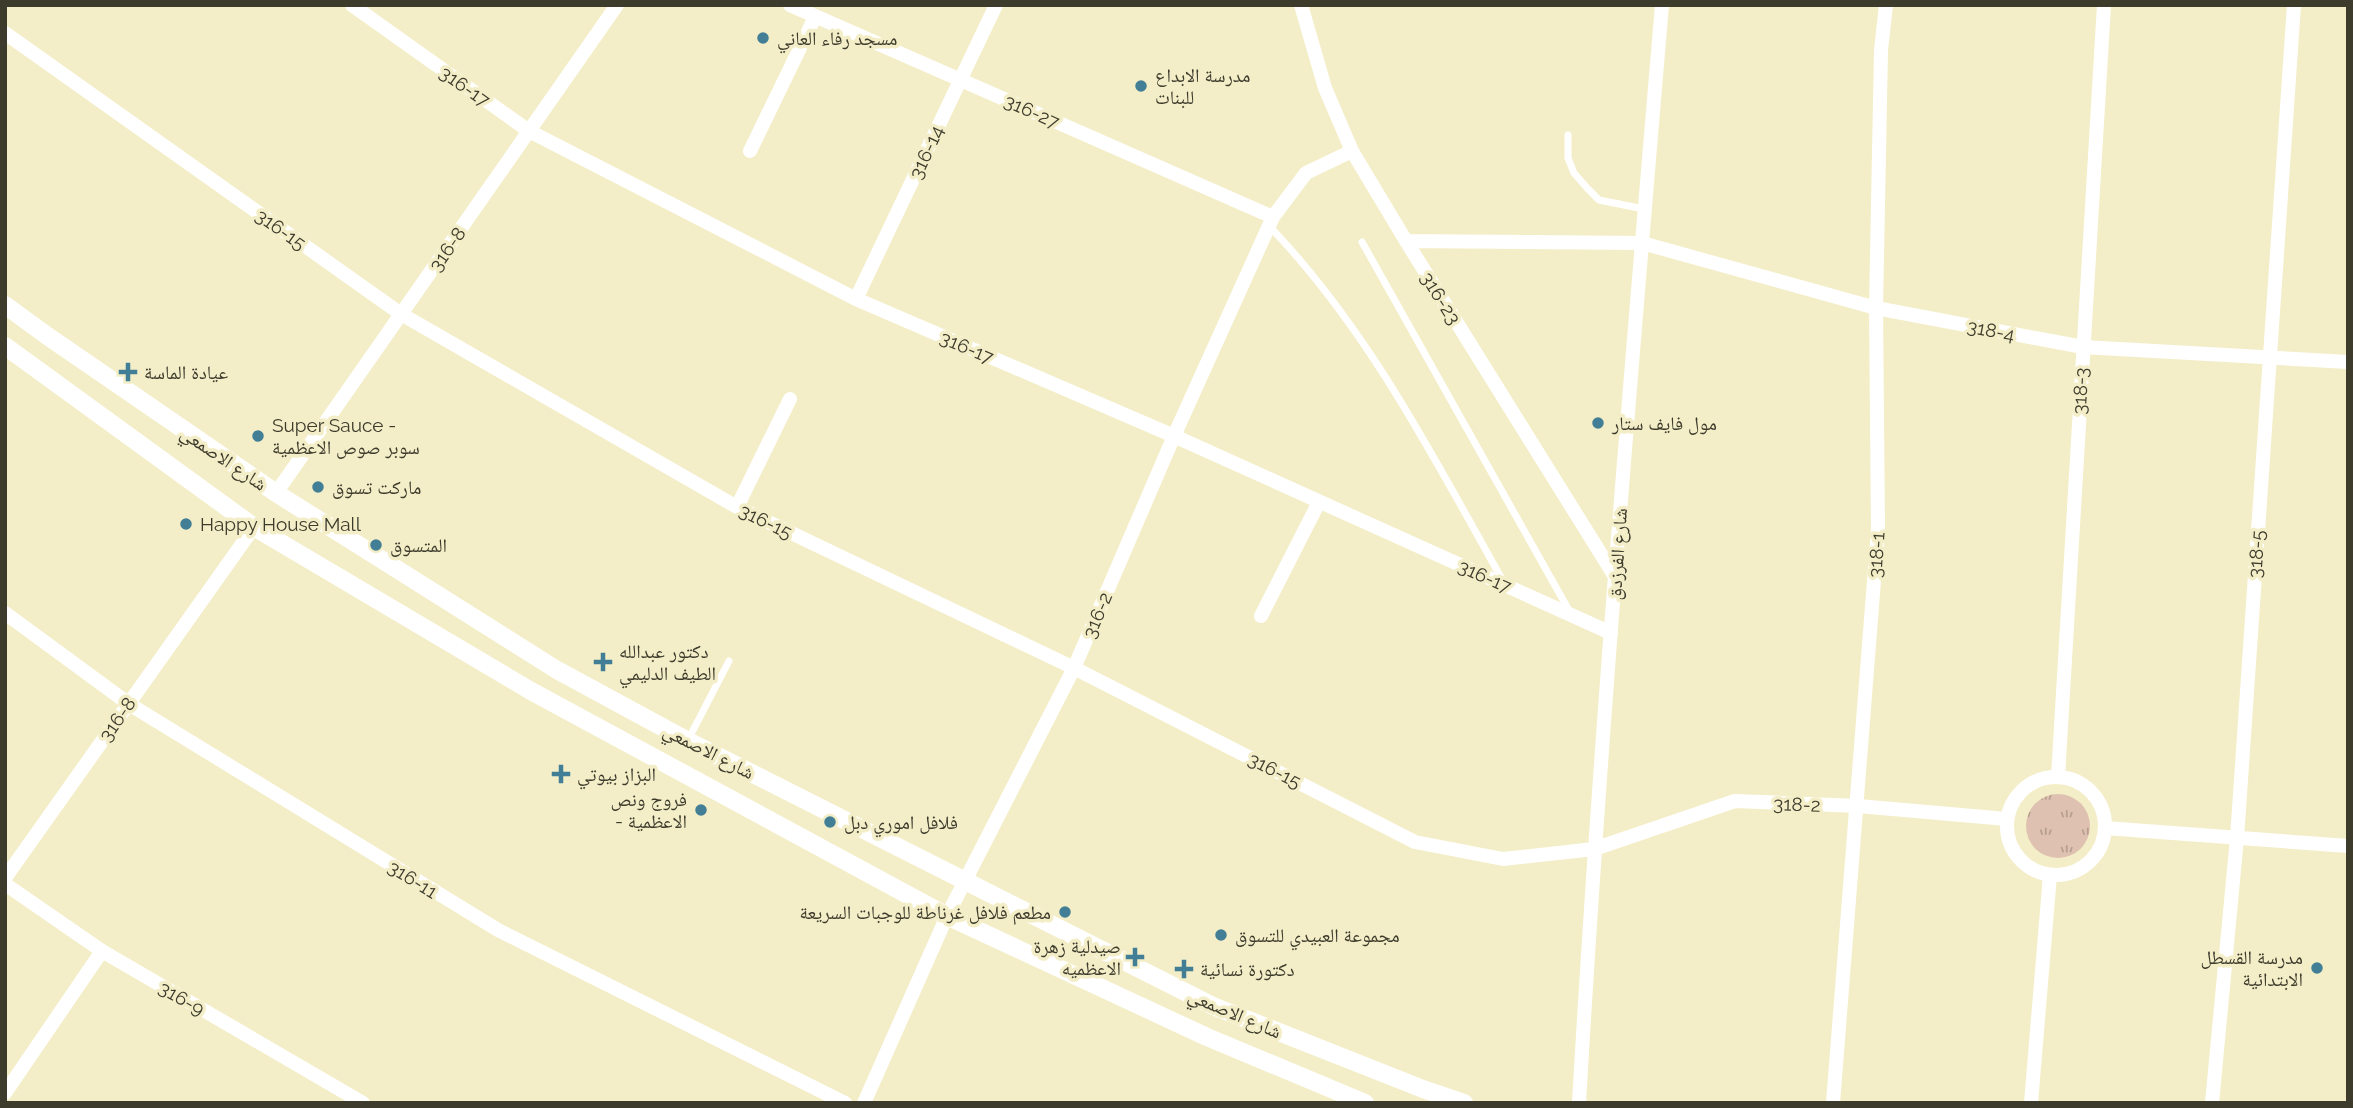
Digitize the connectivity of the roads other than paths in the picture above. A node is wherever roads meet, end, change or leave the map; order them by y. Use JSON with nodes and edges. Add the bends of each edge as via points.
{"nodes":[{"id":1,"x":352,"y":5,"type":"edge"},
{"id":2,"x":617,"y":5,"type":"edge"},
{"id":3,"x":790,"y":5,"type":"edge"},
{"id":4,"x":996,"y":5,"type":"edge"},
{"id":5,"x":1301,"y":5,"type":"edge"},
{"id":6,"x":1662,"y":5,"type":"edge"},
{"id":7,"x":1886,"y":5,"type":"edge"},
{"id":8,"x":2104,"y":5,"type":"edge"},
{"id":9,"x":2294,"y":5,"type":"edge"},
{"id":10,"x":815,"y":17,"type":"junction"},
{"id":11,"x":5,"y":33,"type":"edge"},
{"id":12,"x":960,"y":80,"type":"junction"},
{"id":13,"x":529,"y":131,"type":"junction"},
{"id":14,"x":1568,"y":135,"type":"dead end"},
{"id":15,"x":750,"y":151,"type":"dead end"},
{"id":16,"x":1352,"y":151,"type":"junction"},
{"id":17,"x":1645,"y":209,"type":"junction"},
{"id":18,"x":1271,"y":222,"type":"junction"},
{"id":19,"x":1406,"y":241,"type":"junction"},
{"id":20,"x":1362,"y":242,"type":"dead end"},
{"id":21,"x":1642,"y":243,"type":"junction"},
{"id":22,"x":856,"y":299,"type":"junction"},
{"id":23,"x":5,"y":305,"type":"edge"},
{"id":24,"x":1876,"y":308,"type":"junction"},
{"id":25,"x":401,"y":314,"type":"junction"},
{"id":26,"x":5,"y":346,"type":"edge"},
{"id":27,"x":2083,"y":347,"type":"junction"},
{"id":28,"x":2270,"y":358,"type":"junction"},
{"id":29,"x":2348,"y":362,"type":"edge"},
{"id":30,"x":790,"y":399,"type":"dead end"},
{"id":31,"x":1174,"y":436,"type":"junction"},
{"id":32,"x":276,"y":493,"type":"junction"},
{"id":33,"x":1319,"y":502,"type":"junction"},
{"id":34,"x":737,"y":507,"type":"junction"},
{"id":35,"x":254,"y":527,"type":"junction"},
{"id":36,"x":1614,"y":575,"type":"junction"},
{"id":37,"x":1505,"y":585,"type":"junction"},
{"id":38,"x":5,"y":613,"type":"edge"},
{"id":39,"x":1572,"y":615,"type":"junction"},
{"id":40,"x":1261,"y":616,"type":"dead end"},
{"id":41,"x":1611,"y":633,"type":"junction"},
{"id":42,"x":729,"y":661,"type":"dead end"},
{"id":43,"x":1074,"y":668,"type":"junction"},
{"id":44,"x":128,"y":704,"type":"junction"},
{"id":45,"x":688,"y":741,"type":"junction"},
{"id":46,"x":2058,"y":777,"type":"junction"},
{"id":47,"x":1858,"y":806,"type":"junction"},
{"id":48,"x":2007,"y":819,"type":"junction"},
{"id":49,"x":2105,"y":828,"type":"junction"},
{"id":50,"x":2237,"y":838,"type":"junction"},
{"id":51,"x":2348,"y":846,"type":"edge"},
{"id":52,"x":1594,"y":849,"type":"junction"},
{"id":53,"x":2050,"y":875,"type":"junction"},
{"id":54,"x":5,"y":878,"type":"edge"},
{"id":55,"x":965,"y":881,"type":"junction"},
{"id":56,"x":5,"y":884,"type":"edge"},
{"id":57,"x":947,"y":916,"type":"junction"},
{"id":58,"x":102,"y":951,"type":"junction"},
{"id":59,"x":5,"y":1093,"type":"edge"},
{"id":60,"x":363,"y":1103,"type":"edge"},
{"id":61,"x":845,"y":1103,"type":"edge"},
{"id":62,"x":864,"y":1103,"type":"edge"},
{"id":63,"x":1365,"y":1103,"type":"edge"},
{"id":64,"x":1464,"y":1103,"type":"edge"},
{"id":65,"x":1579,"y":1103,"type":"edge"},
{"id":66,"x":1833,"y":1103,"type":"edge"},
{"id":67,"x":2031,"y":1103,"type":"edge"},
{"id":68,"x":2212,"y":1103,"type":"edge"}],
"edges":[{"from":1,"to":13,"type":"street","name":"316-17"},
{"from":2,"to":13,"type":"street","name":"316-8"},
{"from":3,"to":10,"type":"street","name":"316-27"},
{"from":4,"to":12,"type":"street","name":"316-14"},
{"from":5,"to":16,"type":"street","name":"316-23","via":[[1325,88]]},
{"from":6,"to":17,"type":"street","name":"شارع الفرزدق"},
{"from":7,"to":24,"type":"street","name":"318-1","via":[[1881,50]]},
{"from":8,"to":27,"type":"street","name":"318-3"},
{"from":9,"to":28,"type":"street","name":"318-5"},
{"from":10,"to":12,"type":"street","name":"316-27"},
{"from":10,"to":15,"type":"street"},
{"from":11,"to":25,"type":"street","name":"316-15"},
{"from":12,"to":18,"type":"street","name":"316-27"},
{"from":12,"to":22,"type":"street","name":"316-14"},
{"from":13,"to":22,"type":"street","name":"316-17"},
{"from":13,"to":25,"type":"street","name":"316-8"},
{"from":14,"to":17,"type":"lane","via":[[1568,158],[1574,173],[1599,200]]},
{"from":16,"to":18,"type":"street","name":"316-2","via":[[1306,173]]},
{"from":16,"to":19,"type":"street","name":"316-23"},
{"from":17,"to":21,"type":"street","name":"شارع الفرزدق"},
{"from":18,"to":31,"type":"street","name":"316-2"},
{"from":18,"to":37,"type":"lane","via":[[1370,354]]},
{"from":19,"to":21,"type":"street","name":"318-4"},
{"from":19,"to":36,"type":"street","name":"316-23"},
{"from":20,"to":39,"type":"lane"},
{"from":21,"to":24,"type":"street","name":"318-4"},
{"from":21,"to":36,"type":"street","name":"شارع الفرزدق"},
{"from":22,"to":31,"type":"street","name":"316-17"},
{"from":23,"to":32,"type":"street","name":"شارع الاصمعي"},
{"from":24,"to":27,"type":"street","name":"318-4"},
{"from":24,"to":47,"type":"street","name":"318-1","via":[[1878,530]]},
{"from":25,"to":32,"type":"street","name":"316-8"},
{"from":25,"to":34,"type":"street","name":"316-15"},
{"from":26,"to":35,"type":"street","name":"شارع الاصمعي"},
{"from":27,"to":28,"type":"street","name":"318-4"},
{"from":27,"to":46,"type":"street","name":"318-3"},
{"from":28,"to":29,"type":"street","name":"318-4"},
{"from":28,"to":50,"type":"street","name":"318-5"},
{"from":30,"to":34,"type":"street"},
{"from":31,"to":33,"type":"street","name":"316-17"},
{"from":31,"to":43,"type":"street","name":"316-2"},
{"from":32,"to":45,"type":"street","name":"شارع الاصمعي","via":[[557,670]]},
{"from":33,"to":37,"type":"street","name":"316-17"},
{"from":33,"to":40,"type":"street"},
{"from":34,"to":43,"type":"street","name":"316-15"},
{"from":35,"to":44,"type":"street","name":"316-8"},
{"from":35,"to":57,"type":"street","name":"شارع الاصمعي","via":[[531,691]]},
{"from":36,"to":41,"type":"street","name":"شارع الفرزدق"},
{"from":37,"to":39,"type":"street","name":"316-17"},
{"from":38,"to":44,"type":"street","name":"316-11"},
{"from":39,"to":41,"type":"street","name":"316-17"},
{"from":41,"to":52,"type":"street","name":"شارع الفرزدق"},
{"from":42,"to":45,"type":"lane"},
{"from":43,"to":52,"type":"street","name":"316-15","via":[[1415,842],[1503,859]]},
{"from":43,"to":55,"type":"street","name":"316-2"},
{"from":44,"to":54,"type":"street","name":"316-8"},
{"from":44,"to":61,"type":"street","name":"316-11","via":[[498,930]]},
{"from":45,"to":55,"type":"street","name":"شارع الاصمعي"},
{"from":46,"to":48,"type":"street","via":[[2044,778],[2019,793]]},
{"from":46,"to":49,"type":"street","via":[[2086,788],[2103,813]]},
{"from":47,"to":48,"type":"street","name":"318-2"},
{"from":47,"to":52,"type":"street","name":"318-2","via":[[1735,801]]},
{"from":47,"to":66,"type":"street","name":"318-1"},
{"from":48,"to":53,"type":"street","via":[[2007,835],[2017,856],[2035,871]]},
{"from":49,"to":50,"type":"street"},
{"from":49,"to":53,"type":"street","via":[[2094,858],[2074,872]]},
{"from":50,"to":51,"type":"street"},
{"from":50,"to":68,"type":"street","name":"318-5"},
{"from":52,"to":65,"type":"street","name":"شارع الفرزدق"},
{"from":53,"to":67,"type":"street"},
{"from":55,"to":57,"type":"street","name":"316-2"},
{"from":55,"to":64,"type":"street","name":"شارع الاصمعي","via":[[1213,1006]]},
{"from":56,"to":58,"type":"street","name":"316-9"},
{"from":57,"to":62,"type":"street","name":"316-2"},
{"from":57,"to":63,"type":"street","name":"شارع الاصمعي","via":[[1207,1037]]},
{"from":58,"to":59,"type":"street"},
{"from":58,"to":60,"type":"street","name":"316-9"}]}
